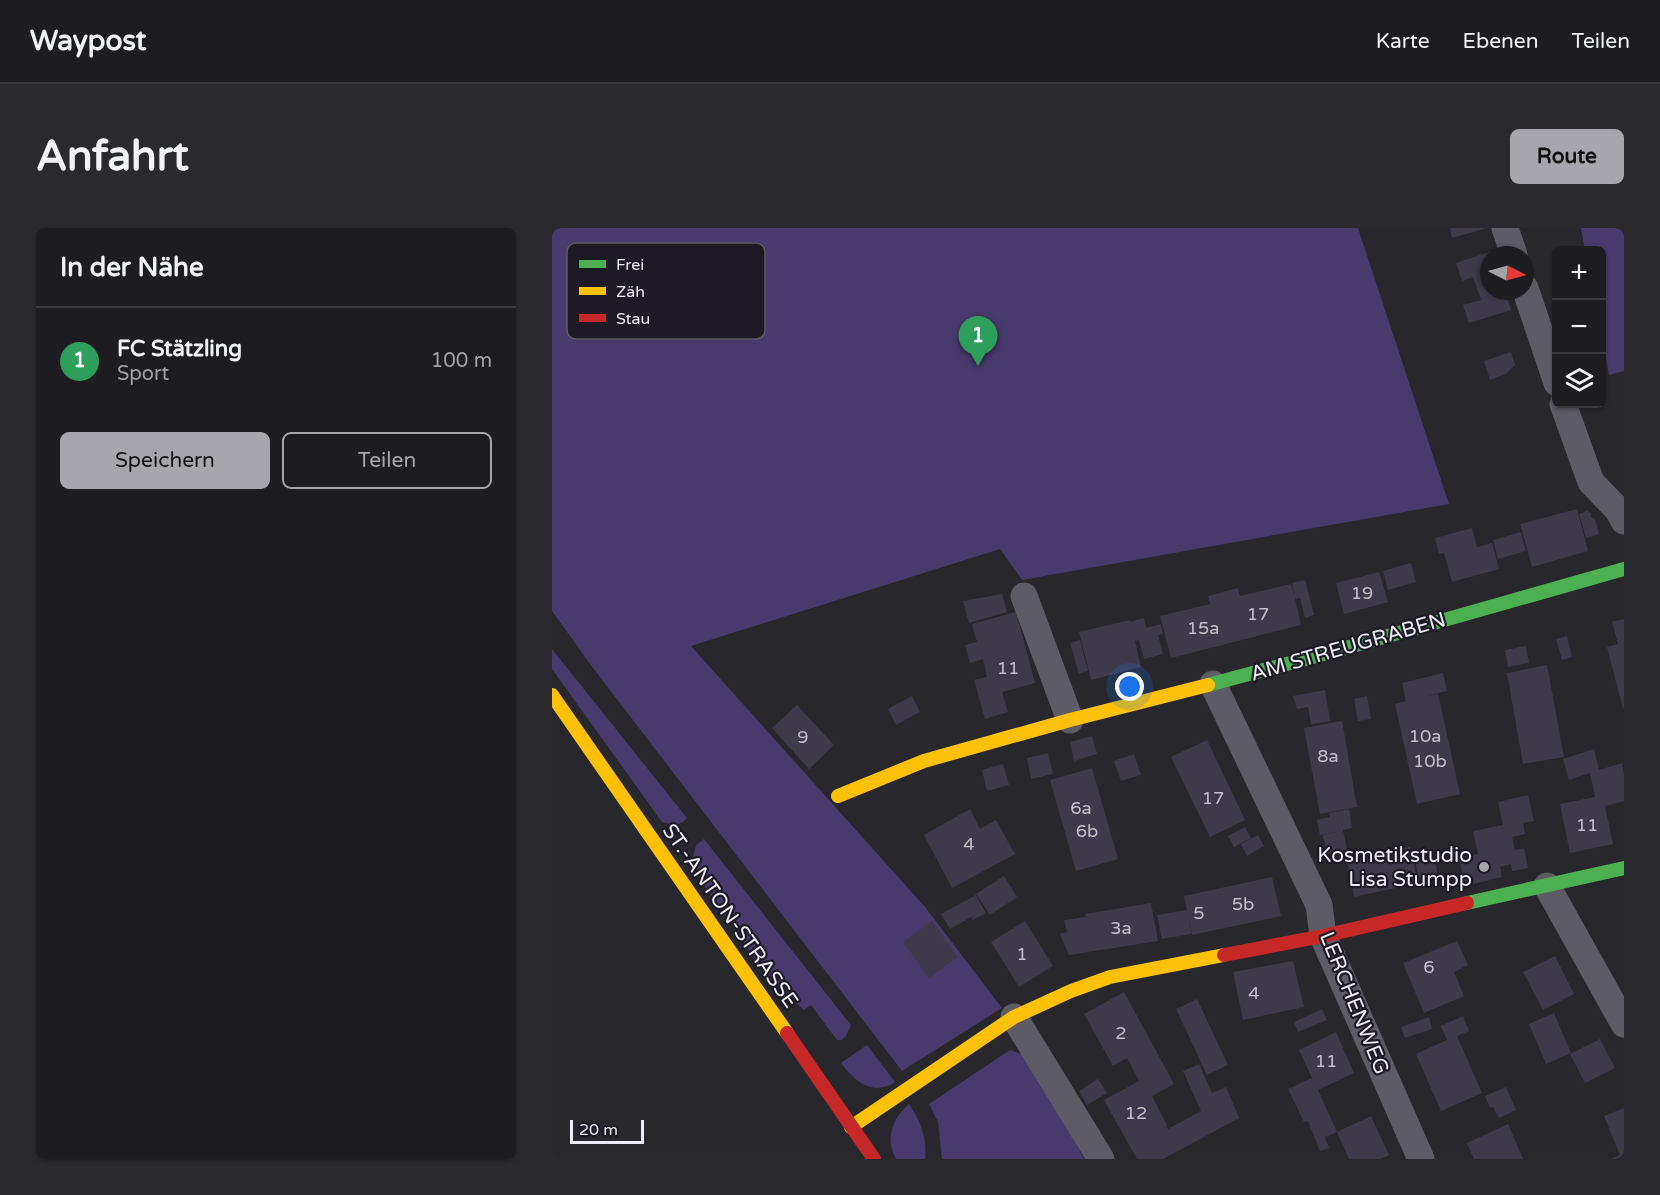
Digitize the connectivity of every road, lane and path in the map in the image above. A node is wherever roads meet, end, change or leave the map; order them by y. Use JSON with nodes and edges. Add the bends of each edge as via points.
{"nodes":[{"id":1,"x":1505,"y":228,"type":"edge"},
{"id":2,"x":1511,"y":246,"type":"edge"},
{"id":3,"x":1529,"y":300,"type":"edge"},
{"id":4,"x":1552,"y":368,"type":"edge"},
{"id":5,"x":1564,"y":408,"type":"edge"},
{"id":6,"x":1624,"y":521,"type":"edge"},
{"id":7,"x":1624,"y":569,"type":"edge"},
{"id":8,"x":1024,"y":596,"type":"dead end"},
{"id":9,"x":1213,"y":684,"type":"junction"},
{"id":10,"x":552,"y":695,"type":"edge"},
{"id":11,"x":1070,"y":720,"type":"junction"},
{"id":12,"x":838,"y":796,"type":"dead end"},
{"id":13,"x":1624,"y":868,"type":"edge"},
{"id":14,"x":1547,"y":885,"type":"junction"},
{"id":15,"x":1323,"y":936,"type":"junction"},
{"id":16,"x":1014,"y":1017,"type":"junction"},
{"id":17,"x":1624,"y":1024,"type":"edge"},
{"id":18,"x":851,"y":1127,"type":"junction"},
{"id":19,"x":874,"y":1159,"type":"edge"},
{"id":20,"x":1101,"y":1159,"type":"edge"},
{"id":21,"x":1421,"y":1159,"type":"edge"}],
"edges":[{"from":1,"to":2,"type":"street"},
{"from":3,"to":4,"type":"street"},
{"from":5,"to":6,"type":"street","via":[[1591,482]]},
{"from":7,"to":9,"type":"street","name":"AM STREUGRABEN"},
{"from":8,"to":11,"type":"street"},
{"from":9,"to":11,"type":"street","name":"AM STREUGRABEN"},
{"from":9,"to":15,"type":"street","name":"LERCHENWEG","via":[[1319,905]]},
{"from":10,"to":18,"type":"street","name":"ST.-ANTON-STRASSE"},
{"from":11,"to":12,"type":"street","name":"AM STREUGRABEN","via":[[924,761]]},
{"from":13,"to":14,"type":"street"},
{"from":14,"to":15,"type":"street"},
{"from":14,"to":17,"type":"street"},
{"from":15,"to":16,"type":"street","via":[[1110,976]]},
{"from":15,"to":21,"type":"street","name":"LERCHENWEG"},
{"from":16,"to":18,"type":"street"},
{"from":16,"to":20,"type":"street"},
{"from":18,"to":19,"type":"street","name":"ST.-ANTON-STRASSE"}]}
